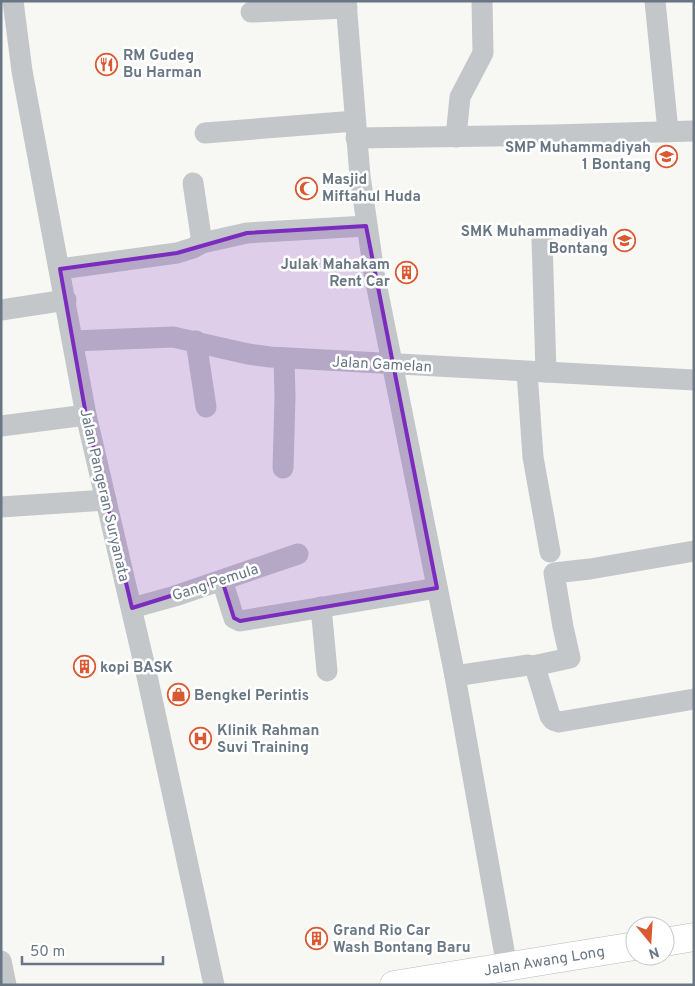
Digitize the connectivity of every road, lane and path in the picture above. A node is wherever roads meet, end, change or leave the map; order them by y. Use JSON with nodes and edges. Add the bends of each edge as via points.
{"nodes":[{"id":1,"x":13,"y":1,"type":"edge"},
{"id":2,"x":482,"y":1,"type":"edge"},
{"id":3,"x":656,"y":1,"type":"edge"},
{"id":4,"x":347,"y":5,"type":"edge"},
{"id":5,"x":251,"y":12,"type":"dead end"},
{"id":6,"x":356,"y":130,"type":"junction"},
{"id":7,"x":668,"y":131,"type":"junction"},
{"id":8,"x":694,"y":131,"type":"edge"},
{"id":9,"x":205,"y":133,"type":"dead end"},
{"id":10,"x":456,"y":137,"type":"junction"},
{"id":11,"x":193,"y":183,"type":"dead end"},
{"id":12,"x":366,"y":226,"type":"junction"},
{"id":13,"x":542,"y":240,"type":"dead end"},
{"id":14,"x":202,"y":243,"type":"junction"},
{"id":15,"x":60,"y":269,"type":"junction"},
{"id":16,"x":66,"y":300,"type":"junction"},
{"id":17,"x":1,"y":310,"type":"edge"},
{"id":18,"x":72,"y":340,"type":"junction"},
{"id":19,"x":196,"y":341,"type":"junction"},
{"id":20,"x":284,"y":358,"type":"junction"},
{"id":21,"x":392,"y":364,"type":"junction"},
{"id":22,"x":537,"y":372,"type":"junction"},
{"id":23,"x":694,"y":380,"type":"edge"},
{"id":24,"x":206,"y":407,"type":"dead end"},
{"id":25,"x":86,"y":415,"type":"junction"},
{"id":26,"x":1,"y":426,"type":"edge"},
{"id":27,"x":283,"y":468,"type":"dead end"},
{"id":28,"x":106,"y":500,"type":"junction"},
{"id":29,"x":1,"y":507,"type":"edge"},
{"id":30,"x":694,"y":551,"type":"edge"},
{"id":31,"x":550,"y":552,"type":"dead end"},
{"id":32,"x":298,"y":554,"type":"dead end"},
{"id":33,"x":222,"y":580,"type":"junction"},
{"id":34,"x":437,"y":588,"type":"junction"},
{"id":35,"x":321,"y":607,"type":"junction"},
{"id":36,"x":132,"y":608,"type":"junction"},
{"id":37,"x":533,"y":666,"type":"junction"},
{"id":38,"x":328,"y":671,"type":"dead end"},
{"id":39,"x":455,"y":676,"type":"junction"},
{"id":40,"x":694,"y":699,"type":"edge"},
{"id":41,"x":694,"y":937,"type":"edge"},
{"id":42,"x":675,"y":940,"type":"edge"},
{"id":43,"x":625,"y":948,"type":"edge"},
{"id":44,"x":1,"y":961,"type":"edge"},
{"id":45,"x":507,"y":967,"type":"junction"},
{"id":46,"x":6,"y":985,"type":"edge"},
{"id":47,"x":214,"y":985,"type":"edge"},
{"id":48,"x":394,"y":985,"type":"edge"}],
"edges":[{"from":1,"to":15,"type":"street","name":"Jalan Pangeran Suryanata","via":[[22,71]]},
{"from":2,"to":10,"type":"street","via":[[483,53],[460,97]]},
{"from":3,"to":7,"type":"street"},
{"from":4,"to":5,"type":"street"},
{"from":4,"to":6,"type":"street"},
{"from":6,"to":9,"type":"street"},
{"from":6,"to":10,"type":"street"},
{"from":6,"to":12,"type":"street"},
{"from":7,"to":8,"type":"street"},
{"from":7,"to":10,"type":"street"},
{"from":11,"to":14,"type":"street"},
{"from":12,"to":14,"type":"street","via":[[247,233]]},
{"from":12,"to":21,"type":"street"},
{"from":13,"to":22,"type":"street"},
{"from":14,"to":15,"type":"street","via":[[176,253]]},
{"from":15,"to":16,"type":"street","name":"Jalan Pangeran Suryanata"},
{"from":16,"to":17,"type":"street"},
{"from":16,"to":18,"type":"street","name":"Jalan Pangeran Suryanata"},
{"from":18,"to":19,"type":"street","name":"Jalan Gamelan","via":[[173,337]]},
{"from":18,"to":25,"type":"street","name":"Jalan Pangeran Suryanata"},
{"from":19,"to":20,"type":"street","name":"Jalan Gamelan","via":[[248,354]]},
{"from":19,"to":24,"type":"street"},
{"from":20,"to":21,"type":"street","name":"Jalan Gamelan"},
{"from":20,"to":27,"type":"street"},
{"from":21,"to":22,"type":"street","name":"Jalan Gamelan"},
{"from":21,"to":34,"type":"street"},
{"from":22,"to":23,"type":"street","name":"Jalan Gamelan"},
{"from":22,"to":31,"type":"street","via":[[533,457]]},
{"from":25,"to":26,"type":"street"},
{"from":25,"to":28,"type":"street","name":"Jalan Pangeran Suryanata"},
{"from":28,"to":29,"type":"street"},
{"from":28,"to":36,"type":"street","name":"Jalan Pangeran Suryanata"},
{"from":30,"to":37,"type":"street","via":[[554,573],[570,658]]},
{"from":32,"to":33,"type":"street","name":"Gang Pemula"},
{"from":33,"to":35,"type":"street","via":[[236,620]]},
{"from":33,"to":36,"type":"street","name":"Gang Pemula"},
{"from":34,"to":35,"type":"street"},
{"from":34,"to":39,"type":"street"},
{"from":35,"to":38,"type":"street"},
{"from":36,"to":47,"type":"street","name":"Jalan Pangeran Suryanata"},
{"from":37,"to":39,"type":"street"},
{"from":37,"to":40,"type":"street","via":[[550,716],[559,722]]},
{"from":39,"to":45,"type":"street"},
{"from":41,"to":42,"type":"street"},
{"from":43,"to":45,"type":"street","name":"Jalan Awang Long"},
{"from":44,"to":46,"type":"street"},
{"from":45,"to":48,"type":"street","name":"Jalan Awang Long"}]}
